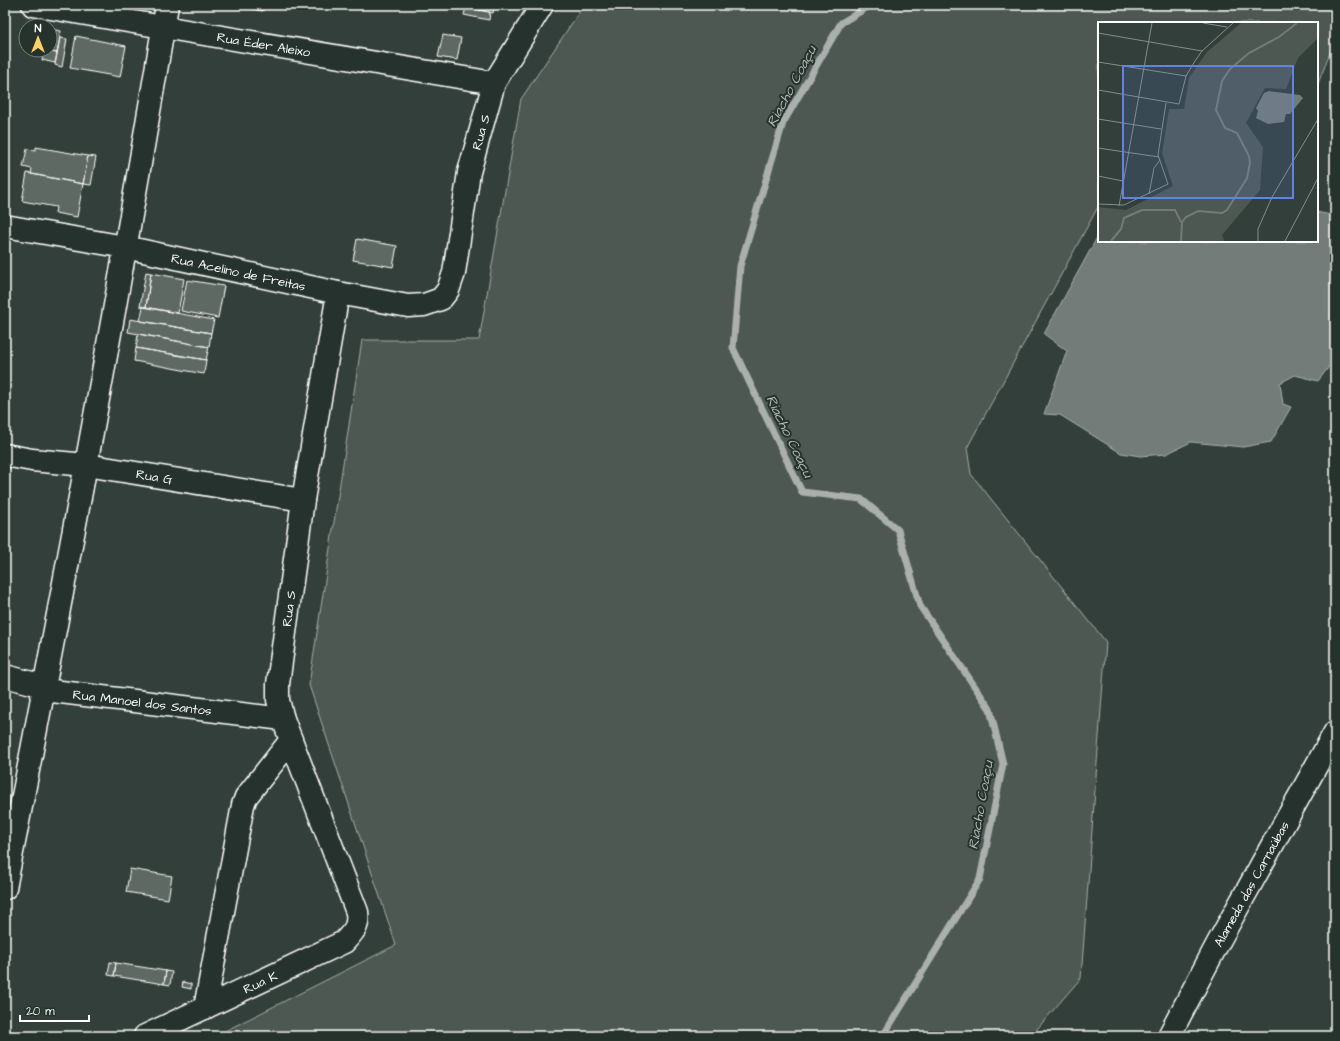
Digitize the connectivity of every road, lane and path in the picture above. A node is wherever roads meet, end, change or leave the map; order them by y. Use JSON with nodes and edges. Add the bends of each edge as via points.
{"nodes":[{"id":1,"x":33,"y":5,"type":"edge"},
{"id":2,"x":167,"y":5,"type":"edge"},
{"id":3,"x":542,"y":5,"type":"edge"},
{"id":4,"x":164,"y":27,"type":"junction"},
{"id":5,"x":494,"y":83,"type":"junction"},
{"id":6,"x":5,"y":226,"type":"edge"},
{"id":7,"x":125,"y":247,"type":"junction"},
{"id":8,"x":454,"y":273,"type":"joint"},
{"id":9,"x":338,"y":293,"type":"junction"},
{"id":10,"x":5,"y":455,"type":"edge"},
{"id":11,"x":86,"y":465,"type":"junction"},
{"id":12,"x":303,"y":500,"type":"junction"},
{"id":13,"x":5,"y":676,"type":"edge"},
{"id":14,"x":44,"y":690,"type":"junction"},
{"id":15,"x":283,"y":719,"type":"junction"},
{"id":16,"x":1335,"y":732,"type":"edge"},
{"id":17,"x":291,"y":740,"type":"junction"},
{"id":18,"x":5,"y":888,"type":"edge"},
{"id":19,"x":357,"y":912,"type":"joint"},
{"id":20,"x":205,"y":1008,"type":"junction"},
{"id":21,"x":145,"y":1036,"type":"edge"},
{"id":22,"x":1169,"y":1036,"type":"edge"}],
"edges":[{"from":1,"to":4,"type":"street","name":"Rua Éder Aleixo"},
{"from":2,"to":4,"type":"street"},
{"from":3,"to":5,"type":"street","name":"Rua S"},
{"from":4,"to":5,"type":"street","name":"Rua Éder Aleixo"},
{"from":4,"to":7,"type":"street"},
{"from":5,"to":8,"type":"street","name":"Rua S","via":[[469,172]]},
{"from":6,"to":7,"type":"street","name":"Rua Acelino de Freitas"},
{"from":7,"to":9,"type":"street","name":"Rua Acelino de Freitas"},
{"from":7,"to":11,"type":"street"},
{"from":8,"to":9,"type":"street","name":"Rua Acelino de Freitas","via":[[448,290],[441,299],[424,305],[408,306]]},
{"from":9,"to":12,"type":"street","name":"Rua S"},
{"from":10,"to":11,"type":"street","name":"Rua G"},
{"from":11,"to":12,"type":"street","name":"Rua G"},
{"from":11,"to":14,"type":"street"},
{"from":12,"to":15,"type":"street","name":"Rua S","via":[[278,684],[278,700]]},
{"from":13,"to":14,"type":"street","name":"Rua Manoel dos Santos","via":[[36,684]]},
{"from":14,"to":15,"type":"street","name":"Rua Manoel dos Santos"},
{"from":14,"to":18,"type":"street"},
{"from":15,"to":17,"type":"street","name":"Rua S"},
{"from":16,"to":22,"type":"street","name":"Alameda das Carnaúbas"},
{"from":17,"to":19,"type":"street","name":"Rua S"},
{"from":17,"to":20,"type":"street","via":[[246,797],[243,805]]},
{"from":19,"to":20,"type":"street","name":"Rua K","via":[[358,922],[354,932],[344,942]]},
{"from":20,"to":21,"type":"street","name":"Rua K"}]}
